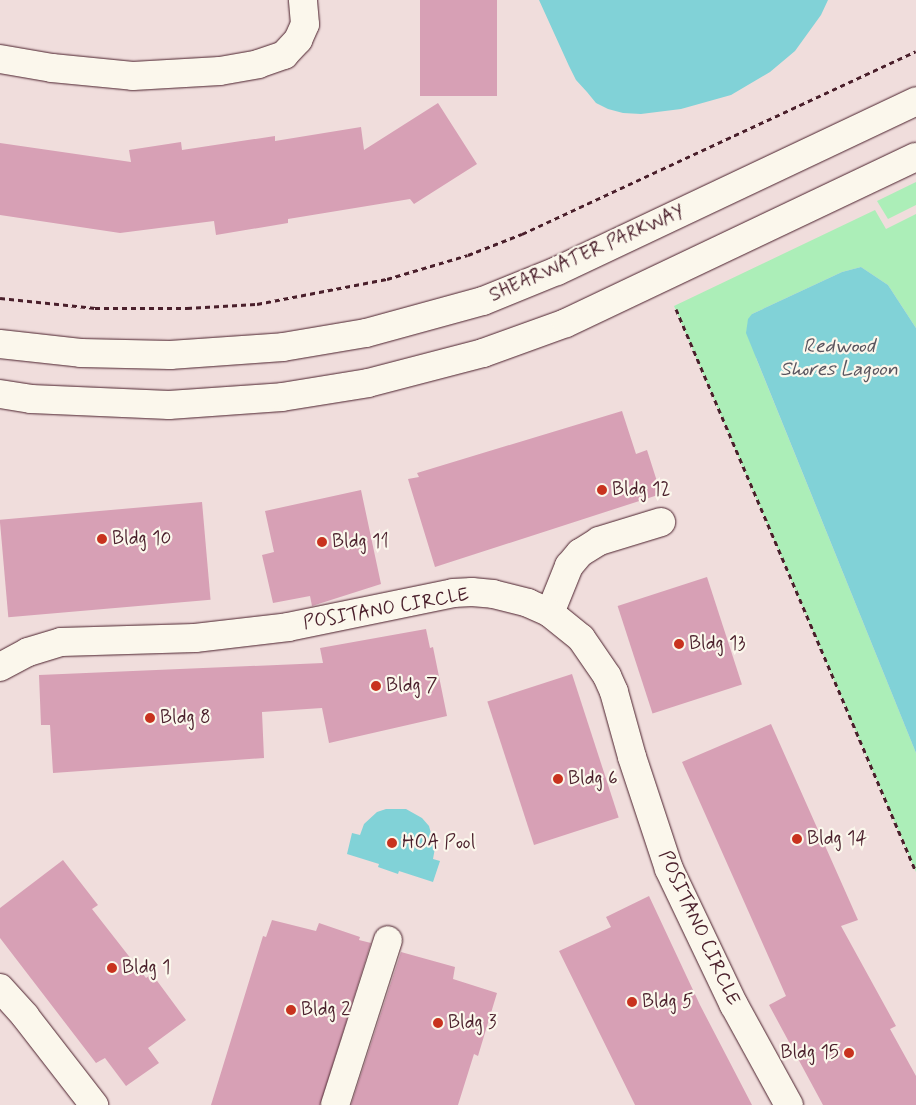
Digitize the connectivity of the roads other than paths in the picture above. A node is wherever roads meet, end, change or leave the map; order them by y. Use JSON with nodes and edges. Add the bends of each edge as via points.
{"nodes":[{"id":1,"x":303,"y":0,"type":"edge"},
{"id":2,"x":0,"y":59,"type":"edge"},
{"id":3,"x":916,"y":101,"type":"edge"},
{"id":4,"x":916,"y":157,"type":"edge"},
{"id":5,"x":0,"y":344,"type":"edge"},
{"id":6,"x":0,"y":394,"type":"edge"},
{"id":7,"x":661,"y":522,"type":"dead end"},
{"id":8,"x":550,"y":613,"type":"junction"},
{"id":9,"x":0,"y":667,"type":"edge"},
{"id":10,"x":388,"y":940,"type":"dead end"},
{"id":11,"x":0,"y":988,"type":"edge"},
{"id":12,"x":94,"y":1105,"type":"edge"},
{"id":13,"x":335,"y":1105,"type":"edge"},
{"id":14,"x":789,"y":1105,"type":"edge"}],
"edges":[{"from":1,"to":2,"type":"street","via":[[305,18],[294,46],[284,55],[258,64],[220,71],[133,76]]},
{"from":3,"to":5,"type":"street","name":"SHEARWATER PARKWAY","via":[[557,271],[483,301],[366,333],[283,347],[170,355],[81,353]]},
{"from":4,"to":6,"type":"street","via":[[566,322],[483,353],[368,383],[282,397],[169,405],[32,399]]},
{"from":7,"to":8,"type":"street","via":[[600,541],[580,553],[570,566]]},
{"from":8,"to":9,"type":"street","name":"POSITANO CIRCLE","via":[[528,603],[493,594],[453,593],[288,627],[195,638],[61,642],[28,652]]},
{"from":8,"to":14,"type":"street","name":"POSITANO CIRCLE","via":[[581,638],[607,676],[669,869],[734,1005]]},
{"from":10,"to":13,"type":"street"},
{"from":11,"to":12,"type":"street"}]}
